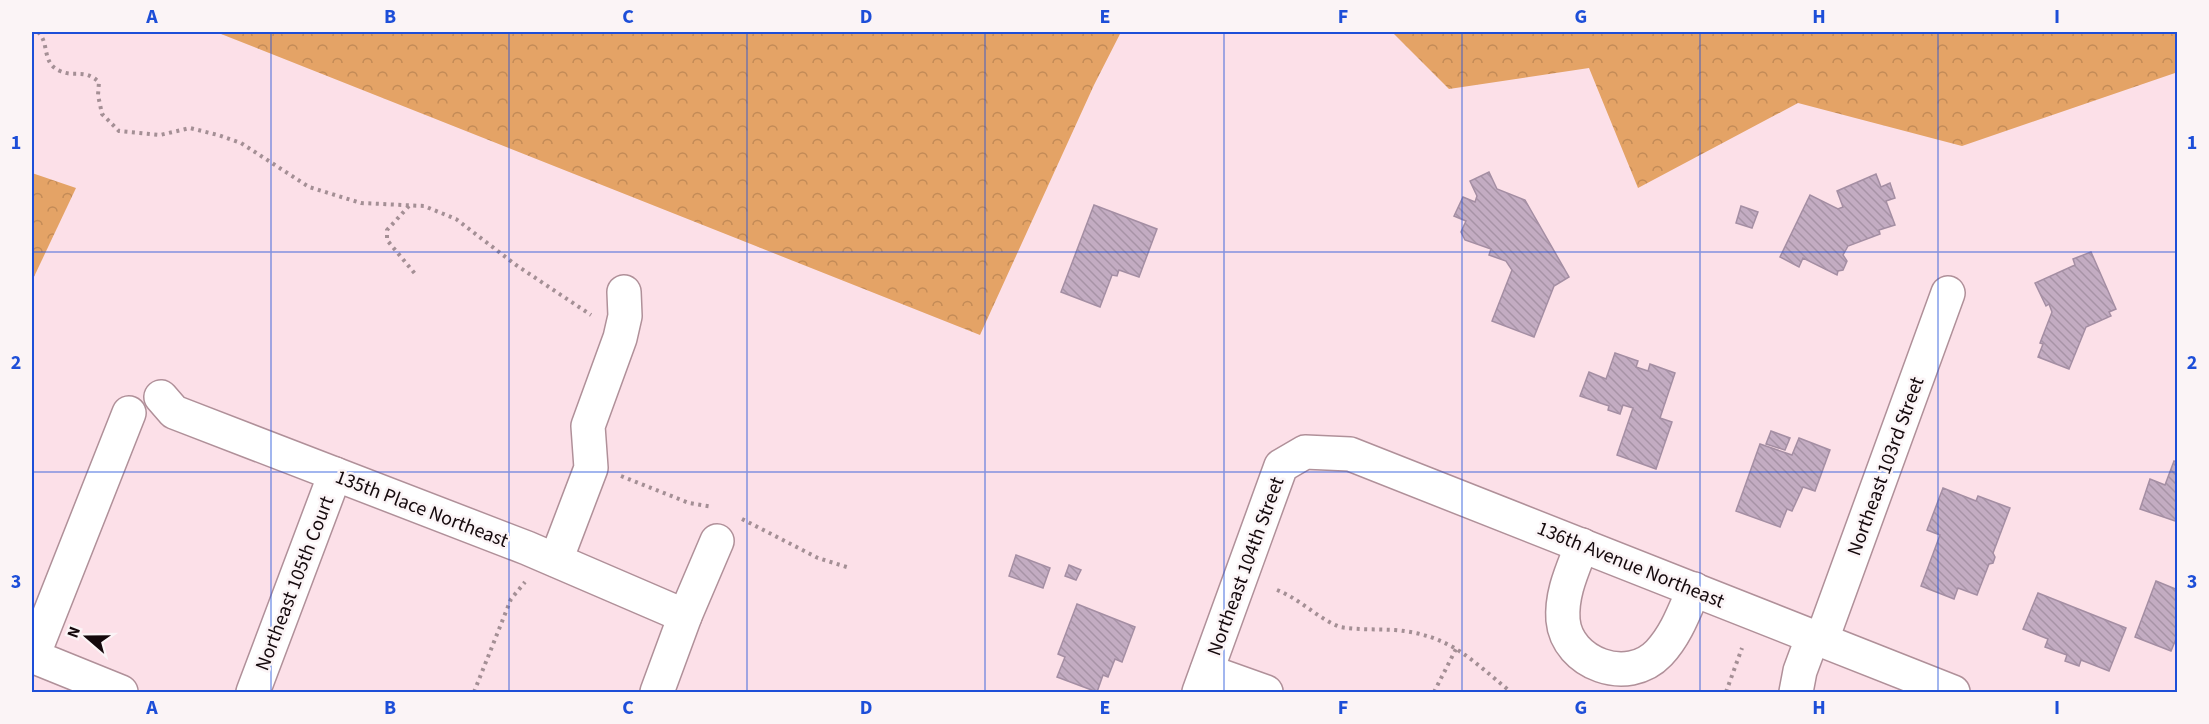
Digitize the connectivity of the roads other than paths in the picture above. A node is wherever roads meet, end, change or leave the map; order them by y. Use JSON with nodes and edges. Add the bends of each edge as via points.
{"nodes":[{"id":1,"x":624,"y":292,"type":"dead end"},
{"id":2,"x":1948,"y":293,"type":"dead end"},
{"id":3,"x":161,"y":397,"type":"dead end"},
{"id":4,"x":129,"y":413,"type":"dead end"},
{"id":5,"x":1305,"y":452,"type":"joint"},
{"id":6,"x":335,"y":474,"type":"junction"},
{"id":7,"x":717,"y":542,"type":"dead end"},
{"id":8,"x":1582,"y":545,"type":"junction"},
{"id":9,"x":543,"y":554,"type":"junction"},
{"id":10,"x":1694,"y":589,"type":"junction"},
{"id":11,"x":685,"y":616,"type":"junction"},
{"id":12,"x":1817,"y":637,"type":"junction"},
{"id":13,"x":32,"y":656,"type":"edge"},
{"id":14,"x":1203,"y":682,"type":"edge"},
{"id":15,"x":1932,"y":689,"type":"edge"},
{"id":16,"x":121,"y":693,"type":"edge"},
{"id":17,"x":253,"y":693,"type":"edge"},
{"id":18,"x":657,"y":693,"type":"edge"},
{"id":19,"x":1266,"y":693,"type":"edge"},
{"id":20,"x":1796,"y":693,"type":"edge"}],
"edges":[{"from":1,"to":9,"type":"street","via":[[625,316],[620,338],[588,426],[591,468]]},
{"from":2,"to":12,"type":"street","name":"Northeast 103rd Street"},
{"from":3,"to":6,"type":"street","name":"135th Place Northeast","via":[[174,412]]},
{"from":4,"to":13,"type":"street"},
{"from":5,"to":8,"type":"street","name":"136th Avenue Northeast","via":[[1350,454]]},
{"from":5,"to":14,"type":"street","name":"Northeast 104th Street","via":[[1281,466]]},
{"from":6,"to":9,"type":"street","name":"135th Place Northeast"},
{"from":6,"to":17,"type":"street","name":"Northeast 105th Court"},
{"from":7,"to":11,"type":"street"},
{"from":8,"to":10,"type":"street","name":"136th Avenue Northeast"},
{"from":8,"to":10,"type":"street","via":[[1567,585],[1563,622],[1577,650],[1598,665],[1625,669],[1658,655],[1676,630]]},
{"from":9,"to":11,"type":"street","name":"135th Place Northeast"},
{"from":10,"to":12,"type":"street","name":"136th Avenue Northeast"},
{"from":11,"to":18,"type":"street"},
{"from":12,"to":15,"type":"street","name":"136th Avenue Northeast"},
{"from":12,"to":20,"type":"street","name":"Northeast 103rd Street","via":[[1800,671]]},
{"from":13,"to":16,"type":"street"},
{"from":14,"to":19,"type":"street"}]}
